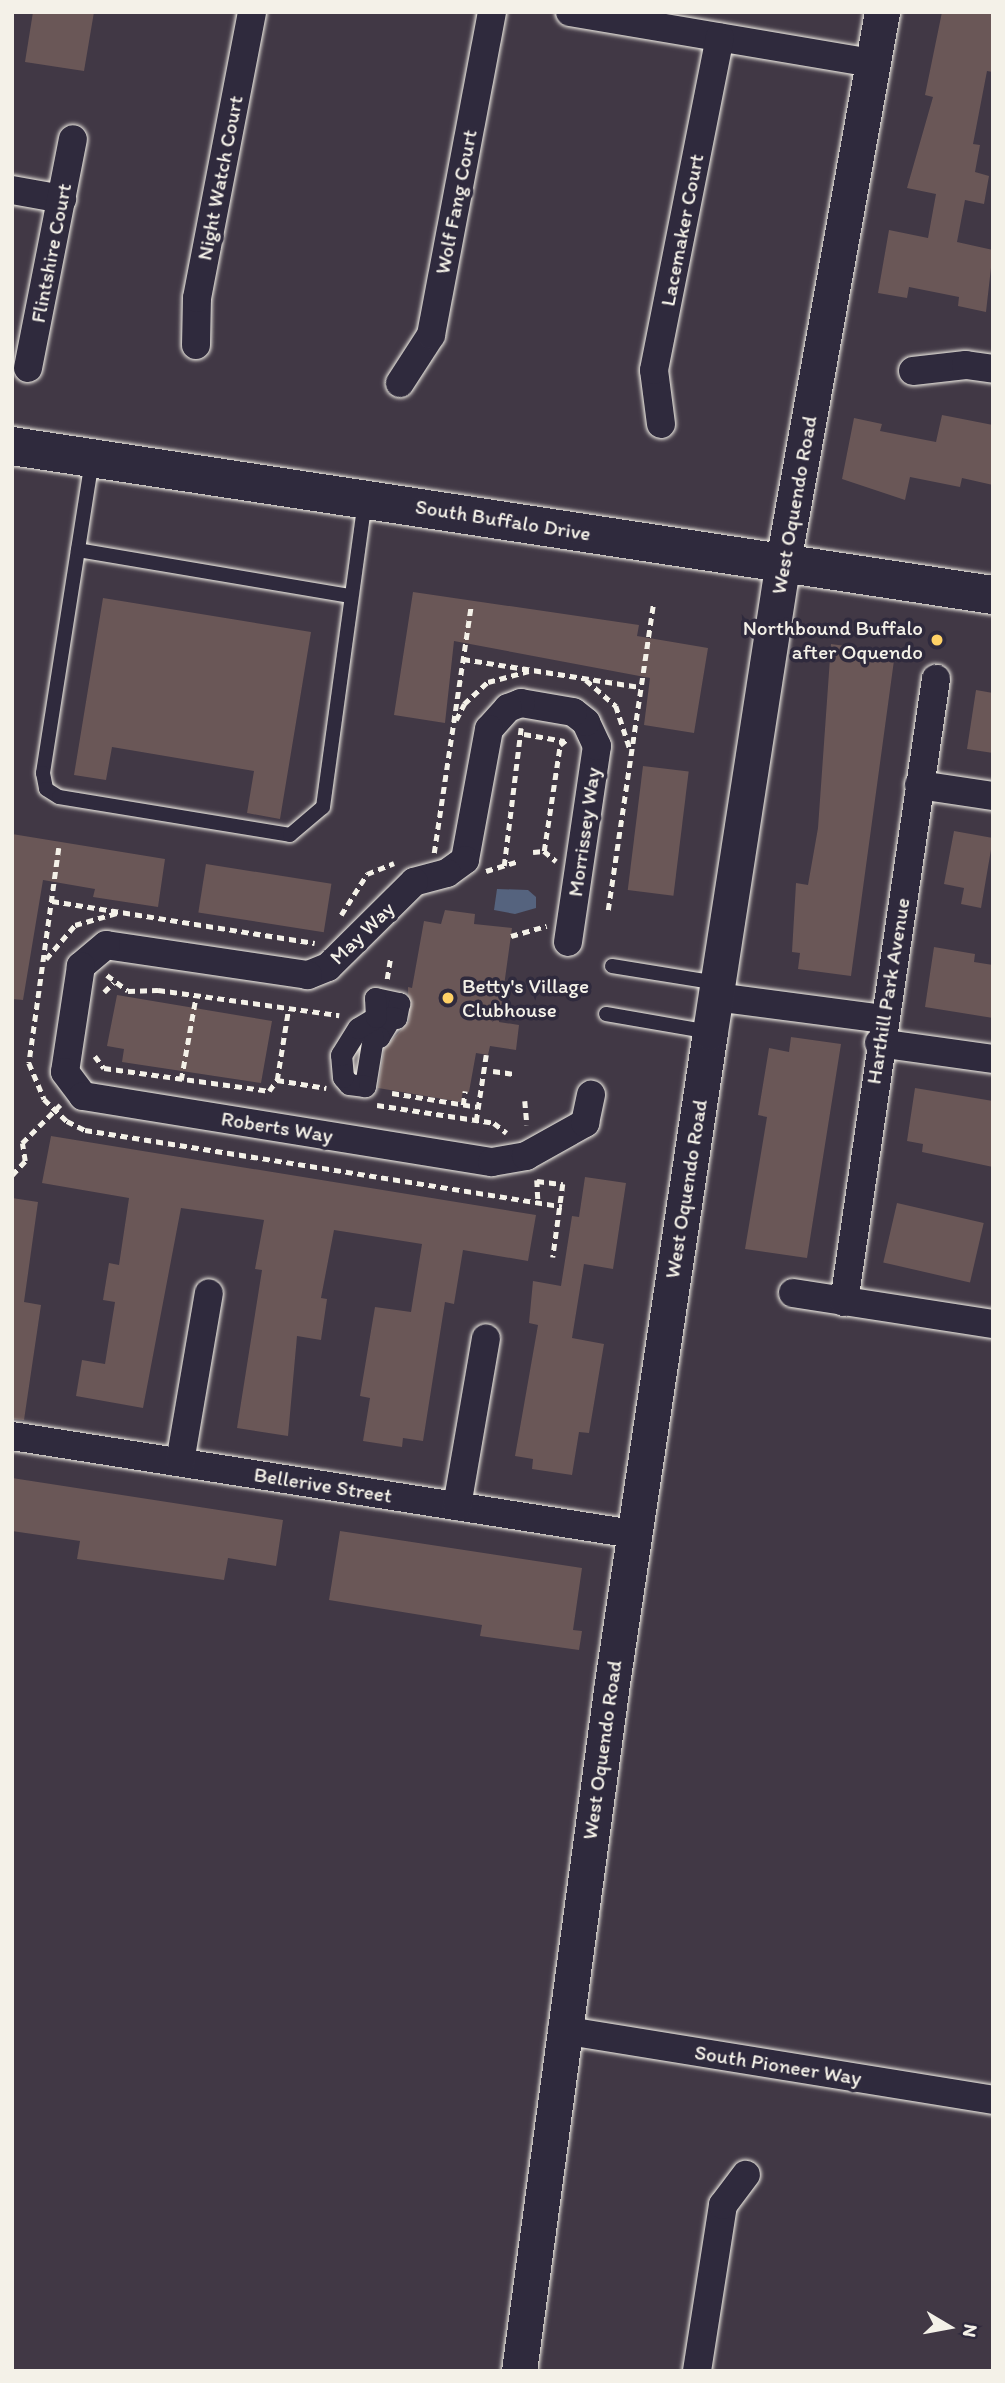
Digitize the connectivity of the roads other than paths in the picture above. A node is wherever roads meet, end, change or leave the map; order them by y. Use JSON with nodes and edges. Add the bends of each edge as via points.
{"nodes":[{"id":1,"x":252,"y":12,"type":"edge"},
{"id":2,"x":492,"y":12,"type":"edge"},
{"id":3,"x":570,"y":12,"type":"edge"},
{"id":4,"x":882,"y":12,"type":"edge"},
{"id":5,"x":720,"y":37,"type":"junction"},
{"id":6,"x":873,"y":63,"type":"junction"},
{"id":7,"x":73,"y":139,"type":"dead end"},
{"id":8,"x":12,"y":191,"type":"edge"},
{"id":9,"x":62,"y":199,"type":"junction"},
{"id":10,"x":196,"y":345,"type":"dead end"},
{"id":11,"x":28,"y":368,"type":"dead end"},
{"id":12,"x":993,"y":369,"type":"edge"},
{"id":13,"x":913,"y":371,"type":"dead end"},
{"id":14,"x":400,"y":383,"type":"dead end"},
{"id":15,"x":661,"y":424,"type":"dead end"},
{"id":16,"x":12,"y":446,"type":"edge"},
{"id":17,"x":93,"y":458,"type":"junction"},
{"id":18,"x":365,"y":499,"type":"junction"},
{"id":19,"x":78,"y":550,"type":"junction"},
{"id":20,"x":783,"y":562,"type":"junction"},
{"id":21,"x":993,"y":595,"type":"edge"},
{"id":22,"x":351,"y":596,"type":"junction"},
{"id":23,"x":936,"y":680,"type":"dead end"},
{"id":24,"x":512,"y":713,"type":"joint"},
{"id":25,"x":919,"y":785,"type":"junction"},
{"id":26,"x":993,"y":796,"type":"edge"},
{"id":27,"x":564,"y":932,"type":"road end"},
{"id":28,"x":95,"y":961,"type":"joint"},
{"id":29,"x":612,"y":966,"type":"dead end"},
{"id":30,"x":717,"y":990,"type":"junction"},
{"id":31,"x":606,"y":1014,"type":"dead end"},
{"id":32,"x":881,"y":1031,"type":"junction"},
{"id":33,"x":710,"y":1032,"type":"junction"},
{"id":34,"x":993,"y":1059,"type":"edge"},
{"id":35,"x":591,"y":1095,"type":"dead end"},
{"id":36,"x":209,"y":1293,"type":"dead end"},
{"id":37,"x":793,"y":1293,"type":"dead end"},
{"id":38,"x":844,"y":1302,"type":"junction"},
{"id":39,"x":993,"y":1324,"type":"edge"},
{"id":40,"x":486,"y":1338,"type":"dead end"},
{"id":41,"x":12,"y":1436,"type":"edge"},
{"id":42,"x":180,"y":1462,"type":"junction"},
{"id":43,"x":457,"y":1506,"type":"junction"},
{"id":44,"x":633,"y":1534,"type":"junction"},
{"id":45,"x":562,"y":2030,"type":"junction"},
{"id":46,"x":993,"y":2100,"type":"edge"},
{"id":47,"x":747,"y":2175,"type":"dead end"},
{"id":48,"x":519,"y":2371,"type":"edge"},
{"id":49,"x":697,"y":2371,"type":"edge"}],
"edges":[{"from":1,"to":10,"type":"street","name":"Night Watch Court","via":[[197,298]]},
{"from":2,"to":14,"type":"street","name":"Wolf Fang Court","via":[[431,335]]},
{"from":3,"to":5,"type":"street"},
{"from":4,"to":6,"type":"street","name":"West Oquendo Road"},
{"from":5,"to":6,"type":"street"},
{"from":5,"to":15,"type":"street","name":"Lacemaker Court","via":[[654,370]]},
{"from":6,"to":20,"type":"street","name":"West Oquendo Road"},
{"from":7,"to":9,"type":"street","name":"Flintshire Court"},
{"from":8,"to":9,"type":"street"},
{"from":9,"to":11,"type":"street","name":"Flintshire Court"},
{"from":12,"to":13,"type":"street","via":[[966,365]]},
{"from":16,"to":17,"type":"main road","name":"South Buffalo Drive"},
{"from":17,"to":18,"type":"main road","name":"South Buffalo Drive"},
{"from":17,"to":19,"type":"lane"},
{"from":18,"to":20,"type":"main road","name":"South Buffalo Drive"},
{"from":18,"to":22,"type":"lane"},
{"from":19,"to":22,"type":"lane"},
{"from":19,"to":22,"type":"lane","via":[[43,773],[46,789],[59,797],[290,835],[313,820],[325,794]]},
{"from":20,"to":21,"type":"main road","name":"South Buffalo Drive"},
{"from":20,"to":30,"type":"street","name":"West Oquendo Road"},
{"from":23,"to":25,"type":"street","name":"Harthill Park Avenue"},
{"from":24,"to":27,"type":"street","name":"Morrissey Way","via":[[521,703],[573,712],[586,722],[597,746]]},
{"from":24,"to":28,"type":"street","name":"May Way","via":[[489,729],[465,860],[447,873],[414,882],[328,967],[308,975],[106,945]]},
{"from":25,"to":26,"type":"street"},
{"from":25,"to":32,"type":"street","name":"Harthill Park Avenue"},
{"from":28,"to":35,"type":"street","name":"Roberts Way","via":[[80,966],[65,1072],[83,1096],[492,1162],[526,1156],[585,1123]]},
{"from":29,"to":30,"type":"lane"},
{"from":30,"to":32,"type":"street"},
{"from":30,"to":33,"type":"street","name":"West Oquendo Road"},
{"from":31,"to":33,"type":"lane"},
{"from":32,"to":34,"type":"street"},
{"from":32,"to":38,"type":"street","name":"Harthill Park Avenue"},
{"from":33,"to":44,"type":"street","name":"West Oquendo Road"},
{"from":36,"to":42,"type":"street"},
{"from":37,"to":38,"type":"street"},
{"from":38,"to":39,"type":"street"},
{"from":40,"to":43,"type":"street"},
{"from":41,"to":42,"type":"street","name":"Bellerive Street"},
{"from":42,"to":43,"type":"street","name":"Bellerive Street"},
{"from":43,"to":44,"type":"street","name":"Bellerive Street"},
{"from":44,"to":45,"type":"street","name":"West Oquendo Road"},
{"from":45,"to":46,"type":"street","name":"South Pioneer Way"},
{"from":45,"to":48,"type":"street","name":"West Oquendo Road"},
{"from":47,"to":49,"type":"street","via":[[723,2205]]}]}
